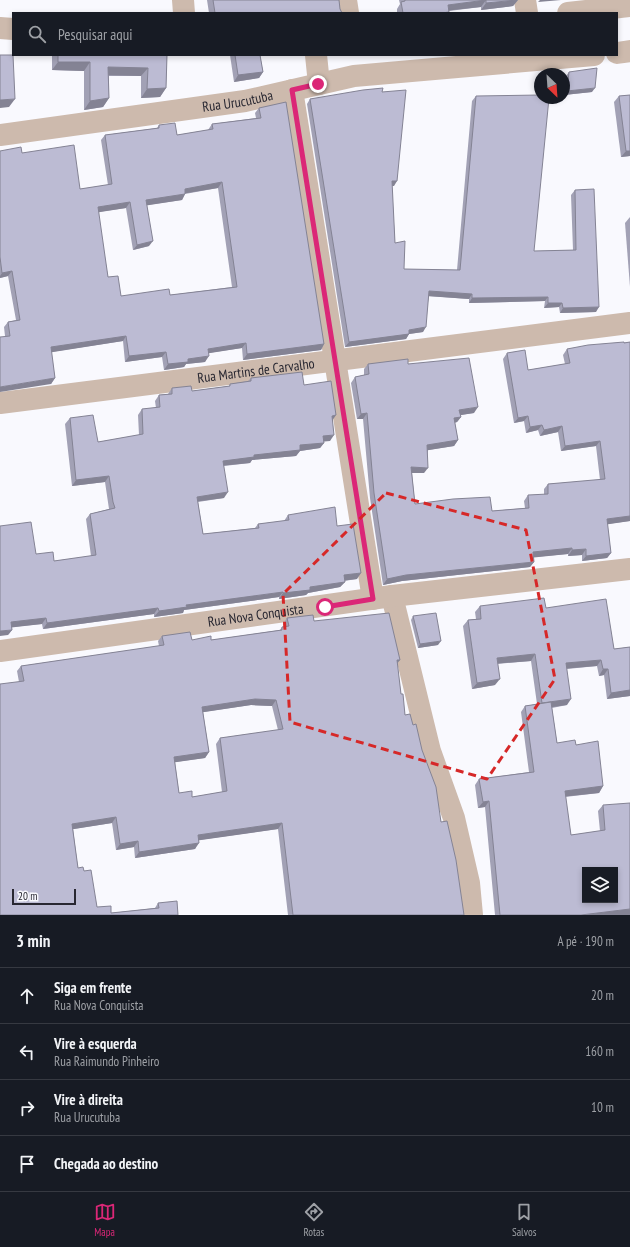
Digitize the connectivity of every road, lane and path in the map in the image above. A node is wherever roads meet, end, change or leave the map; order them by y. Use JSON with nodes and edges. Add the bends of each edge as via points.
{"nodes":[{"id":1,"x":183,"y":0,"type":"edge"},
{"id":2,"x":346,"y":0,"type":"edge"},
{"id":3,"x":525,"y":0,"type":"edge"},
{"id":4,"x":630,"y":6,"type":"edge"},
{"id":5,"x":184,"y":12,"type":"edge"},
{"id":6,"x":348,"y":12,"type":"edge"},
{"id":7,"x":527,"y":12,"type":"edge"},
{"id":8,"x":577,"y":12,"type":"edge"},
{"id":9,"x":0,"y":28,"type":"edge"},
{"id":10,"x":12,"y":29,"type":"edge"},
{"id":11,"x":630,"y":51,"type":"edge"},
{"id":12,"x":618,"y":52,"type":"edge"},
{"id":13,"x":316,"y":56,"type":"edge"},
{"id":14,"x":583,"y":56,"type":"edge"},
{"id":15,"x":318,"y":84,"type":"junction"},
{"id":16,"x":292,"y":90,"type":"junction"},
{"id":17,"x":0,"y":135,"type":"edge"},
{"id":18,"x":630,"y":323,"type":"edge"},
{"id":19,"x":336,"y":360,"type":"junction"},
{"id":20,"x":0,"y":403,"type":"edge"},
{"id":21,"x":630,"y":569,"type":"edge"},
{"id":22,"x":382,"y":598,"type":"junction"},
{"id":23,"x":0,"y":651,"type":"edge"},
{"id":24,"x":472,"y":915,"type":"edge"}],
"edges":[{"from":1,"to":5,"type":"street"},
{"from":2,"to":6,"type":"street"},
{"from":3,"to":7,"type":"street"},
{"from":4,"to":8,"type":"street"},
{"from":9,"to":10,"type":"street"},
{"from":11,"to":12,"type":"street"},
{"from":13,"to":15,"type":"street"},
{"from":14,"to":15,"type":"street","name":"Rua Urucutuba","via":[[354,76]]},
{"from":15,"to":16,"type":"street","name":"Rua Urucutuba"},
{"from":16,"to":17,"type":"street","name":"Rua Urucutuba","via":[[245,101]]},
{"from":16,"to":19,"type":"street"},
{"from":18,"to":19,"type":"street","name":"Rua Martins de Carvalho"},
{"from":19,"to":20,"type":"street","name":"Rua Martins de Carvalho"},
{"from":19,"to":22,"type":"street"},
{"from":21,"to":22,"type":"street","name":"Rua Nova Conquista"},
{"from":22,"to":23,"type":"street","name":"Rua Nova Conquista"},
{"from":22,"to":24,"type":"street","via":[[454,818],[470,883]]}]}
